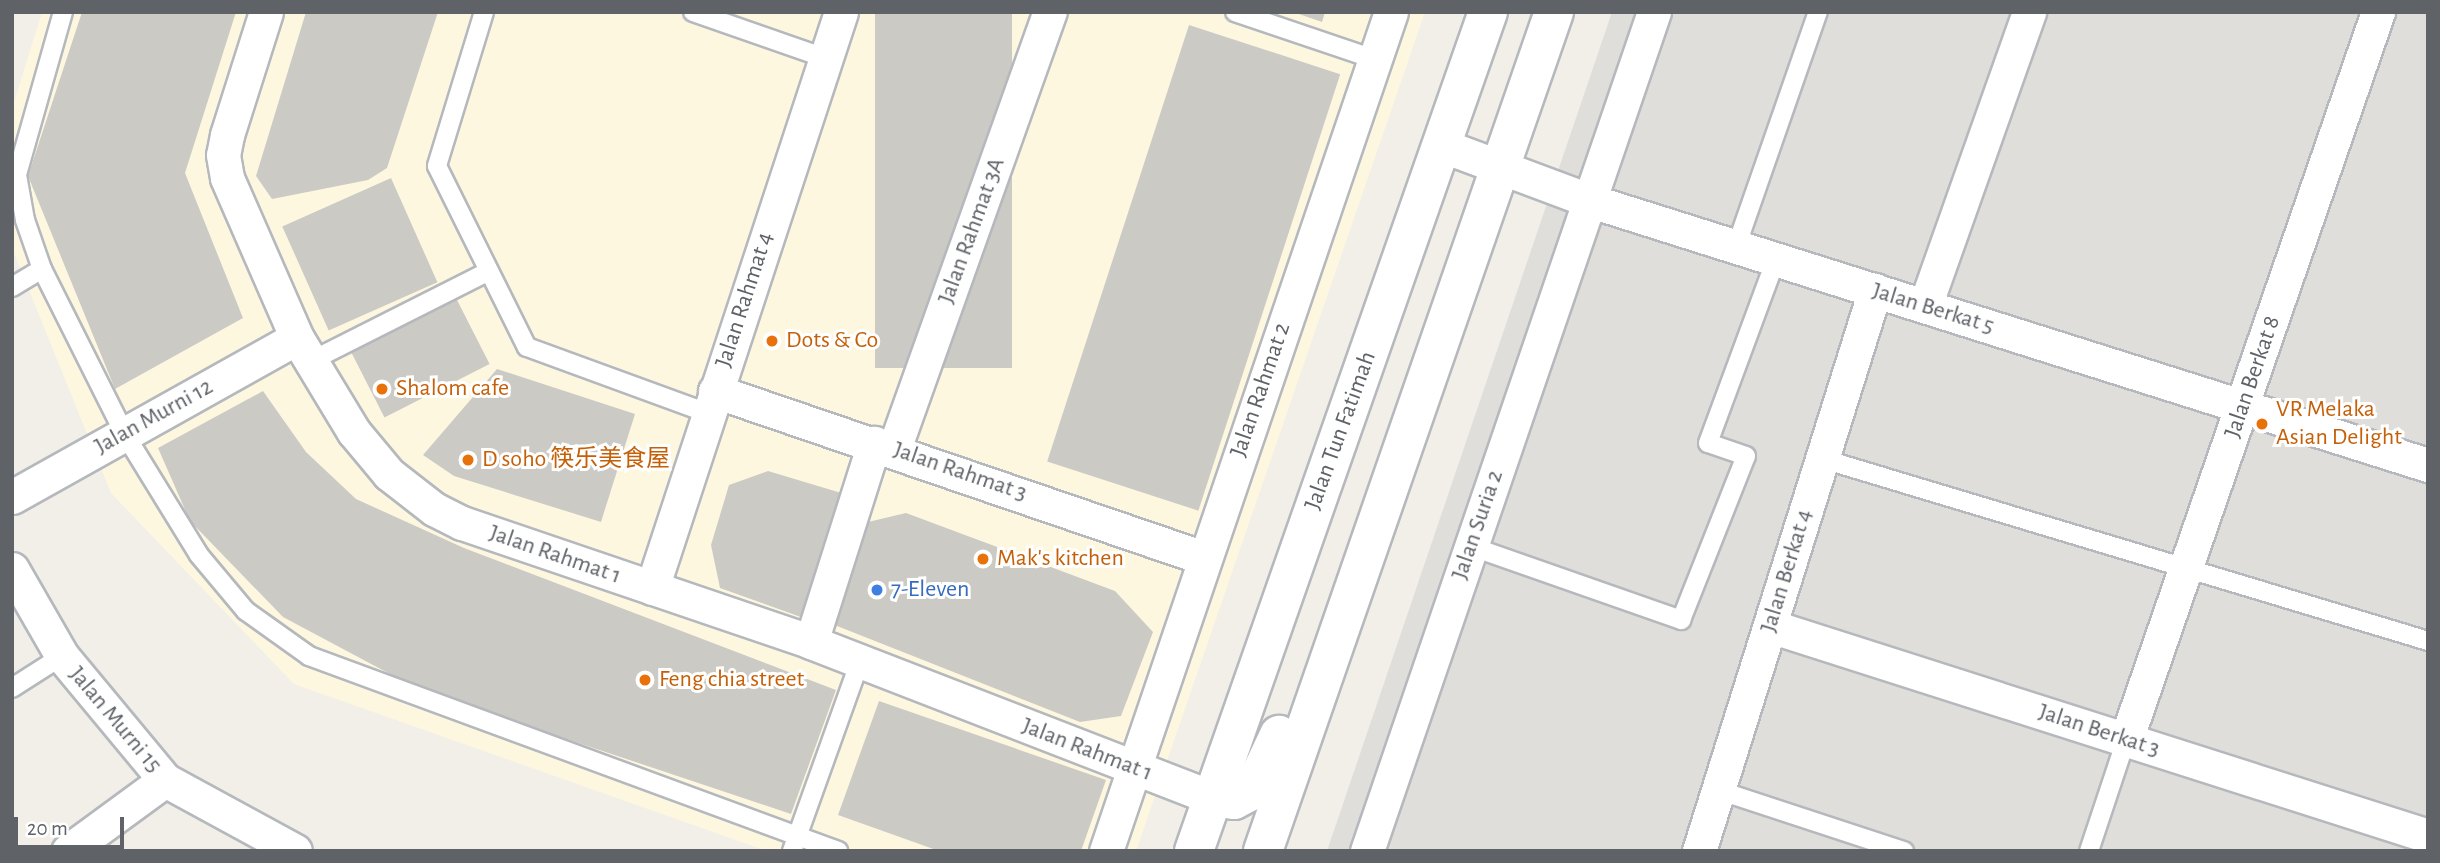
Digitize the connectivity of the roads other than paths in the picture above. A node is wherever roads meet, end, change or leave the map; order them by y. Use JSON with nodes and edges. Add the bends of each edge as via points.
{"nodes":[{"id":1,"x":63,"y":12,"type":"edge"},
{"id":2,"x":266,"y":12,"type":"edge"},
{"id":3,"x":484,"y":12,"type":"edge"},
{"id":4,"x":693,"y":12,"type":"edge"},
{"id":5,"x":841,"y":12,"type":"edge"},
{"id":6,"x":1050,"y":12,"type":"edge"},
{"id":7,"x":1235,"y":12,"type":"edge"},
{"id":8,"x":1391,"y":12,"type":"edge"},
{"id":9,"x":1488,"y":12,"type":"edge"},
{"id":10,"x":1554,"y":12,"type":"edge"},
{"id":11,"x":1654,"y":12,"type":"edge"},
{"id":12,"x":1818,"y":12,"type":"edge"},
{"id":13,"x":2028,"y":12,"type":"edge"},
{"id":14,"x":2378,"y":12,"type":"edge"},
{"id":15,"x":825,"y":58,"type":"junction"},
{"id":16,"x":1374,"y":59,"type":"junction"},
{"id":17,"x":1441,"y":145,"type":"junction"},
{"id":18,"x":1502,"y":171,"type":"junction"},
{"id":19,"x":1591,"y":201,"type":"junction"},
{"id":20,"x":1736,"y":247,"type":"junction"},
{"id":21,"x":1776,"y":259,"type":"junction"},
{"id":22,"x":42,"y":269,"type":"junction"},
{"id":23,"x":489,"y":271,"type":"junction"},
{"id":24,"x":12,"y":287,"type":"edge"},
{"id":25,"x":1875,"y":290,"type":"junction"},
{"id":26,"x":1925,"y":306,"type":"junction"},
{"id":27,"x":304,"y":350,"type":"junction"},
{"id":28,"x":711,"y":402,"type":"junction"},
{"id":29,"x":2244,"y":406,"type":"junction"},
{"id":30,"x":124,"y":433,"type":"junction"},
{"id":31,"x":884,"y":446,"type":"junction"},
{"id":32,"x":1823,"y":459,"type":"junction"},
{"id":33,"x":2428,"y":465,"type":"edge"},
{"id":34,"x":12,"y":497,"type":"edge"},
{"id":35,"x":1370,"y":541,"type":"junction"},
{"id":36,"x":1471,"y":546,"type":"junction"},
{"id":37,"x":1204,"y":558,"type":"junction"},
{"id":38,"x":2187,"y":568,"type":"junction"},
{"id":39,"x":12,"y":569,"type":"edge"},
{"id":40,"x":652,"y":587,"type":"junction"},
{"id":41,"x":1770,"y":626,"type":"junction"},
{"id":42,"x":2428,"y":641,"type":"edge"},
{"id":43,"x":811,"y":642,"type":"junction"},
{"id":44,"x":62,"y":656,"type":"junction"},
{"id":45,"x":860,"y":661,"type":"junction"},
{"id":46,"x":12,"y":688,"type":"edge"},
{"id":47,"x":2126,"y":740,"type":"junction"},
{"id":48,"x":1134,"y":769,"type":"junction"},
{"id":49,"x":165,"y":780,"type":"junction"},
{"id":50,"x":1718,"y":790,"type":"junction"},
{"id":51,"x":1210,"y":797,"type":"junction"},
{"id":52,"x":2428,"y":836,"type":"edge"},
{"id":53,"x":795,"y":843,"type":"edge"},
{"id":54,"x":68,"y":851,"type":"edge"},
{"id":55,"x":295,"y":851,"type":"edge"},
{"id":56,"x":838,"y":851,"type":"edge"},
{"id":57,"x":1106,"y":851,"type":"edge"},
{"id":58,"x":1194,"y":851,"type":"edge"},
{"id":59,"x":1263,"y":851,"type":"edge"},
{"id":60,"x":1367,"y":851,"type":"edge"},
{"id":61,"x":1699,"y":851,"type":"edge"},
{"id":62,"x":1904,"y":851,"type":"edge"},
{"id":63,"x":2089,"y":851,"type":"edge"}],
"edges":[{"from":1,"to":22,"type":"lane","via":[[17,175],[25,220]]},
{"from":2,"to":27,"type":"street","name":"Jalan Rahmat 1","via":[[223,155],[227,178]]},
{"from":3,"to":23,"type":"lane","via":[[437,166]]},
{"from":4,"to":15,"type":"lane"},
{"from":5,"to":15,"type":"street","name":"Jalan Rahmat 4"},
{"from":6,"to":31,"type":"street","name":"Jalan Rahmat 3A"},
{"from":7,"to":16,"type":"lane"},
{"from":8,"to":16,"type":"street","name":"Jalan Rahmat 2"},
{"from":9,"to":17,"type":"main road","name":"Jalan Tun Fatimah"},
{"from":10,"to":18,"type":"main road"},
{"from":11,"to":19,"type":"street","name":"Jalan Suria 2"},
{"from":12,"to":20,"type":"lane"},
{"from":13,"to":26,"type":"street"},
{"from":14,"to":29,"type":"street","name":"Jalan Berkat 8"},
{"from":15,"to":28,"type":"street","name":"Jalan Rahmat 4"},
{"from":16,"to":37,"type":"street","name":"Jalan Rahmat 2"},
{"from":17,"to":18,"type":"street","name":"Jalan Berkat 5"},
{"from":17,"to":51,"type":"main road","name":"Jalan Tun Fatimah"},
{"from":18,"to":19,"type":"street","name":"Jalan Berkat 5"},
{"from":18,"to":35,"type":"main road"},
{"from":19,"to":20,"type":"street","name":"Jalan Berkat 5"},
{"from":19,"to":36,"type":"street","name":"Jalan Suria 2"},
{"from":20,"to":21,"type":"street","name":"Jalan Berkat 5"},
{"from":21,"to":25,"type":"street","name":"Jalan Berkat 5"},
{"from":21,"to":36,"type":"lane","via":[[1708,443],[1746,456],[1681,620]]},
{"from":22,"to":24,"type":"lane"},
{"from":22,"to":30,"type":"lane"},
{"from":23,"to":27,"type":"lane"},
{"from":23,"to":28,"type":"lane","via":[[527,347]]},
{"from":25,"to":26,"type":"street","name":"Jalan Berkat 5"},
{"from":25,"to":32,"type":"street","name":"Jalan Berkat 4"},
{"from":26,"to":29,"type":"street","name":"Jalan Berkat 5"},
{"from":27,"to":30,"type":"street","name":"Jalan Murni 12"},
{"from":27,"to":40,"type":"street","name":"Jalan Rahmat 1","via":[[369,453],[434,509],[462,523]]},
{"from":28,"to":31,"type":"street","name":"Jalan Rahmat 3"},
{"from":28,"to":40,"type":"street","name":"Jalan Rahmat 4"},
{"from":29,"to":33,"type":"street","name":"Jalan Berkat 5"},
{"from":29,"to":38,"type":"street","name":"Jalan Berkat 8"},
{"from":30,"to":34,"type":"street","name":"Jalan Murni 12"},
{"from":30,"to":53,"type":"lane","via":[[215,574],[246,611],[309,656]]},
{"from":31,"to":37,"type":"street","name":"Jalan Rahmat 3"},
{"from":31,"to":43,"type":"street","name":"Jalan Rahmat 3A"},
{"from":32,"to":38,"type":"lane"},
{"from":32,"to":41,"type":"street","name":"Jalan Berkat 4"},
{"from":35,"to":51,"type":"main road","via":[[1333,592],[1264,774],[1253,790],[1234,800]]},
{"from":35,"to":59,"type":"main road"},
{"from":36,"to":60,"type":"street","name":"Jalan Suria 2"},
{"from":37,"to":48,"type":"street","name":"Jalan Rahmat 2"},
{"from":38,"to":42,"type":"lane"},
{"from":38,"to":47,"type":"street","name":"Jalan Berkat 8"},
{"from":39,"to":44,"type":"street","name":"Jalan Murni 15"},
{"from":40,"to":43,"type":"street","name":"Jalan Rahmat 1"},
{"from":41,"to":47,"type":"street","name":"Jalan Berkat 3"},
{"from":41,"to":50,"type":"street","name":"Jalan Berkat 4"},
{"from":43,"to":45,"type":"street","name":"Jalan Rahmat 1"},
{"from":44,"to":46,"type":"lane"},
{"from":44,"to":49,"type":"street","name":"Jalan Murni 15"},
{"from":45,"to":48,"type":"street","name":"Jalan Rahmat 1"},
{"from":45,"to":53,"type":"lane"},
{"from":47,"to":52,"type":"street","name":"Jalan Berkat 3"},
{"from":47,"to":63,"type":"lane"},
{"from":48,"to":51,"type":"street","name":"Jalan Rahmat 1"},
{"from":48,"to":57,"type":"street","name":"Jalan Rahmat 2"},
{"from":49,"to":54,"type":"street"},
{"from":49,"to":55,"type":"street","name":"Jalan Murni 15"},
{"from":50,"to":61,"type":"street","name":"Jalan Berkat 4"},
{"from":50,"to":62,"type":"lane"},
{"from":51,"to":58,"type":"main road","name":"Jalan Tun Fatimah"},
{"from":53,"to":56,"type":"lane"}]}
